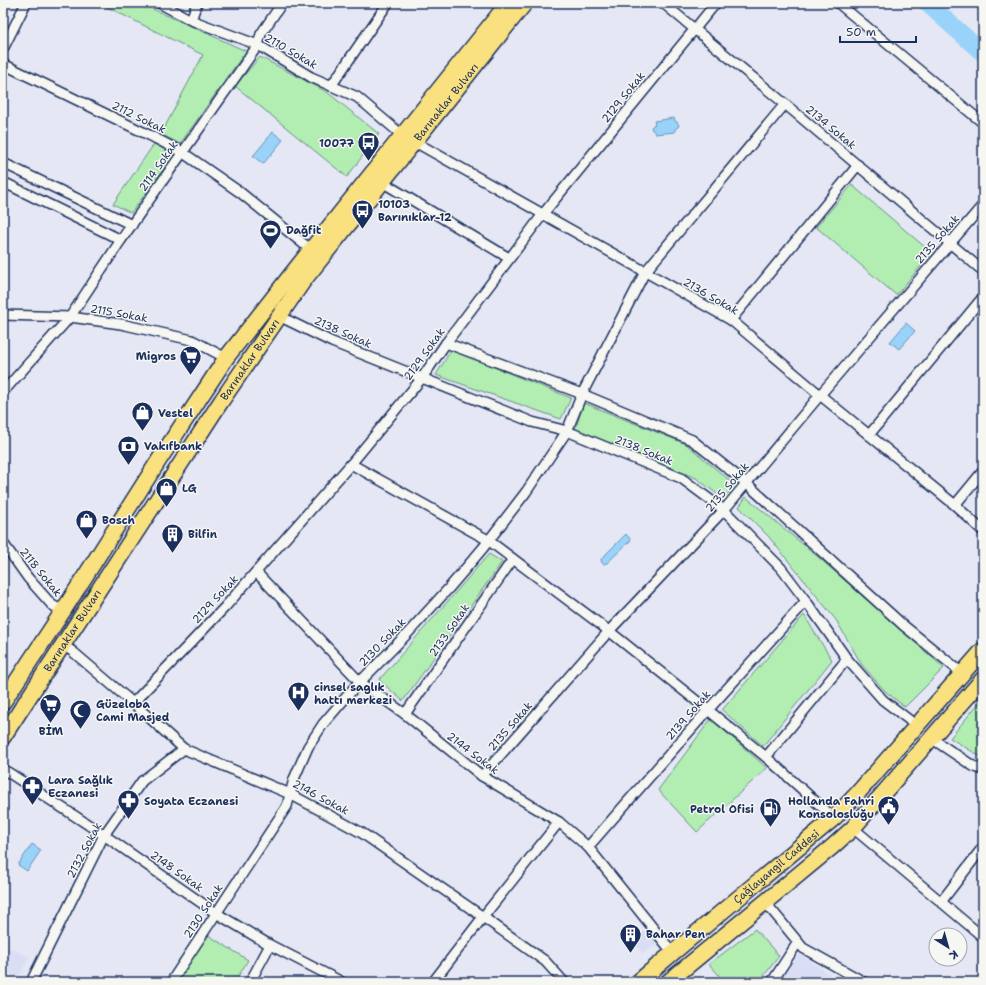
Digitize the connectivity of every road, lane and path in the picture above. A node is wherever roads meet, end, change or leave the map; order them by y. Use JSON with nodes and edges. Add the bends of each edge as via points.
{"nodes":[{"id":1,"x":26,"y":3,"type":"edge"},
{"id":2,"x":159,"y":3,"type":"edge"},
{"id":3,"x":197,"y":3,"type":"edge"},
{"id":4,"x":282,"y":3,"type":"edge"},
{"id":5,"x":388,"y":3,"type":"edge"},
{"id":6,"x":508,"y":3,"type":"edge"},
{"id":7,"x":525,"y":3,"type":"edge"},
{"id":8,"x":662,"y":3,"type":"edge"},
{"id":9,"x":716,"y":3,"type":"edge"},
{"id":10,"x":838,"y":3,"type":"edge"},
{"id":11,"x":191,"y":20,"type":"junction"},
{"id":12,"x":694,"y":28,"type":"junction"},
{"id":13,"x":258,"y":45,"type":"junction"},
{"id":14,"x":3,"y":49,"type":"edge"},
{"id":15,"x":3,"y":64,"type":"edge"},
{"id":16,"x":331,"y":86,"type":"junction"},
{"id":17,"x":785,"y":104,"type":"junction"},
{"id":18,"x":983,"y":123,"type":"edge"},
{"id":19,"x":409,"y":138,"type":"junction"},
{"id":20,"x":182,"y":152,"type":"junction"},
{"id":21,"x":3,"y":163,"type":"edge"},
{"id":22,"x":858,"y":165,"type":"junction"},
{"id":23,"x":3,"y":182,"type":"edge"},
{"id":24,"x":382,"y":182,"type":"junction"},
{"id":25,"x":983,"y":204,"type":"edge"},
{"id":26,"x":543,"y":214,"type":"junction"},
{"id":27,"x":132,"y":225,"type":"junction"},
{"id":28,"x":121,"y":240,"type":"junction"},
{"id":29,"x":950,"y":243,"type":"junction"},
{"id":30,"x":311,"y":250,"type":"junction"},
{"id":31,"x":509,"y":258,"type":"junction"},
{"id":32,"x":983,"y":271,"type":"edge"},
{"id":33,"x":645,"y":272,"type":"junction"},
{"id":34,"x":983,"y":296,"type":"edge"},
{"id":35,"x":3,"y":315,"type":"edge"},
{"id":36,"x":279,"y":316,"type":"junction"},
{"id":37,"x":70,"y":317,"type":"junction"},
{"id":38,"x":731,"y":320,"type":"junction"},
{"id":39,"x":446,"y":343,"type":"junction"},
{"id":40,"x":226,"y":358,"type":"junction"},
{"id":41,"x":422,"y":378,"type":"junction"},
{"id":42,"x":3,"y":392,"type":"edge"},
{"id":43,"x":582,"y":394,"type":"junction"},
{"id":44,"x":820,"y":395,"type":"junction"},
{"id":45,"x":567,"y":432,"type":"junction"},
{"id":46,"x":869,"y":435,"type":"junction"},
{"id":47,"x":351,"y":464,"type":"junction"},
{"id":48,"x":983,"y":471,"type":"edge"},
{"id":49,"x":746,"y":484,"type":"junction"},
{"id":50,"x":955,"y":505,"type":"junction"},
{"id":51,"x":724,"y":510,"type":"junction"},
{"id":52,"x":983,"y":532,"type":"edge"},
{"id":53,"x":488,"y":540,"type":"junction"},
{"id":54,"x":3,"y":543,"type":"edge"},
{"id":55,"x":513,"y":559,"type":"junction"},
{"id":56,"x":256,"y":572,"type":"junction"},
{"id":57,"x":806,"y":601,"type":"junction"},
{"id":58,"x":63,"y":611,"type":"junction"},
{"id":59,"x":609,"y":631,"type":"junction"},
{"id":60,"x":62,"y":645,"type":"junction"},
{"id":61,"x":983,"y":650,"type":"edge"},
{"id":62,"x":847,"y":659,"type":"junction"},
{"id":63,"x":962,"y":674,"type":"junction"},
{"id":64,"x":983,"y":679,"type":"edge"},
{"id":65,"x":360,"y":682,"type":"junction"},
{"id":66,"x":3,"y":702,"type":"edge"},
{"id":67,"x":133,"y":703,"type":"junction"},
{"id":68,"x":708,"y":710,"type":"junction"},
{"id":69,"x":405,"y":714,"type":"junction"},
{"id":70,"x":917,"y":726,"type":"junction"},
{"id":71,"x":3,"y":737,"type":"edge"},
{"id":72,"x":931,"y":738,"type":"junction"},
{"id":73,"x":184,"y":749,"type":"junction"},
{"id":74,"x":766,"y":757,"type":"junction"},
{"id":75,"x":3,"y":769,"type":"edge"},
{"id":76,"x":983,"y":770,"type":"edge"},
{"id":77,"x":482,"y":776,"type":"junction"},
{"id":78,"x":290,"y":794,"type":"junction"},
{"id":79,"x":834,"y":818,"type":"junction"},
{"id":80,"x":559,"y":822,"type":"junction"},
{"id":81,"x":853,"y":828,"type":"junction"},
{"id":82,"x":104,"y":835,"type":"junction"},
{"id":83,"x":588,"y":847,"type":"junction"},
{"id":84,"x":983,"y":847,"type":"edge"},
{"id":85,"x":765,"y":902,"type":"junction"},
{"id":86,"x":942,"y":902,"type":"junction"},
{"id":87,"x":216,"y":913,"type":"junction"},
{"id":88,"x":483,"y":916,"type":"junction"},
{"id":89,"x":983,"y":937,"type":"edge"},
{"id":90,"x":798,"y":942,"type":"junction"},
{"id":91,"x":270,"y":945,"type":"junction"},
{"id":92,"x":673,"y":953,"type":"junction"},
{"id":93,"x":31,"y":982,"type":"edge"},
{"id":94,"x":171,"y":982,"type":"edge"},
{"id":95,"x":250,"y":982,"type":"edge"},
{"id":96,"x":342,"y":982,"type":"edge"},
{"id":97,"x":433,"y":982,"type":"edge"},
{"id":98,"x":564,"y":982,"type":"edge"},
{"id":99,"x":638,"y":982,"type":"edge"},
{"id":100,"x":668,"y":982,"type":"edge"},
{"id":101,"x":772,"y":982,"type":"edge"},
{"id":102,"x":864,"y":982,"type":"edge"}],
"edges":[{"from":1,"to":14,"type":"street"},
{"from":2,"to":11,"type":"street","name":"2110 Sokak"},
{"from":3,"to":11,"type":"street"},
{"from":4,"to":13,"type":"street","name":"2114 Sokak","via":[[261,34]]},
{"from":5,"to":16,"type":"street"},
{"from":6,"to":19,"type":"main road","name":"Barınaklar Bulvarı"},
{"from":7,"to":19,"type":"main road","name":"Barınaklar Bulvarı"},
{"from":8,"to":12,"type":"street","name":"2134 Sokak"},
{"from":9,"to":12,"type":"street","name":"2129 Sokak"},
{"from":10,"to":18,"type":"street"},
{"from":11,"to":13,"type":"street","name":"2110 Sokak"},
{"from":12,"to":17,"type":"street","name":"2134 Sokak"},
{"from":12,"to":26,"type":"street","name":"2129 Sokak"},
{"from":13,"to":16,"type":"street","name":"2110 Sokak","via":[[310,77]]},
{"from":13,"to":20,"type":"street","name":"2114 Sokak"},
{"from":15,"to":20,"type":"street","name":"2112 Sokak"},
{"from":16,"to":19,"type":"street","name":"2110 Sokak","via":[[357,98]]},
{"from":17,"to":22,"type":"street","name":"2134 Sokak"},
{"from":17,"to":33,"type":"street","name":"2130 Sokak"},
{"from":19,"to":24,"type":"main road","name":"Barınaklar Bulvarı"},
{"from":19,"to":26,"type":"street","name":"2136 Sokak"},
{"from":19,"to":30,"type":"main road","name":"Barınaklar Bulvarı"},
{"from":20,"to":27,"type":"street","name":"2114 Sokak"},
{"from":20,"to":30,"type":"street","name":"2112 Sokak","via":[[241,193]]},
{"from":21,"to":27,"type":"street"},
{"from":22,"to":29,"type":"street","name":"2134 Sokak"},
{"from":22,"to":38,"type":"street"},
{"from":23,"to":28,"type":"street"},
{"from":24,"to":31,"type":"street"},
{"from":24,"to":36,"type":"main road","name":"Barınaklar Bulvarı","via":[[304,280]]},
{"from":25,"to":29,"type":"street","name":"2135 Sokak"},
{"from":26,"to":31,"type":"street","name":"2129 Sokak"},
{"from":26,"to":33,"type":"street","name":"2136 Sokak"},
{"from":27,"to":28,"type":"street","name":"2114 Sokak"},
{"from":28,"to":37,"type":"street","name":"2114 Sokak"},
{"from":29,"to":32,"type":"street","name":"2134 Sokak"},
{"from":29,"to":44,"type":"street","name":"2135 Sokak"},
{"from":30,"to":40,"type":"main road","name":"Barınaklar Bulvarı"},
{"from":31,"to":39,"type":"street","name":"2129 Sokak"},
{"from":33,"to":38,"type":"street","name":"2136 Sokak"},
{"from":33,"to":43,"type":"street","name":"2130 Sokak"},
{"from":34,"to":46,"type":"street"},
{"from":35,"to":37,"type":"street","name":"2115 Sokak"},
{"from":36,"to":41,"type":"street","name":"2138 Sokak","via":[[332,342]]},
{"from":36,"to":60,"type":"main road","name":"Barınaklar Bulvarı"},
{"from":37,"to":40,"type":"street","name":"2115 Sokak","via":[[121,324],[192,340]]},
{"from":37,"to":42,"type":"street","name":"2114 Sokak"},
{"from":38,"to":44,"type":"street","name":"2136 Sokak"},
{"from":39,"to":41,"type":"street","name":"2129 Sokak"},
{"from":39,"to":43,"type":"street"},
{"from":40,"to":58,"type":"main road","name":"Barınaklar Bulvarı"},
{"from":41,"to":45,"type":"street","name":"2138 Sokak","via":[[532,422]]},
{"from":41,"to":47,"type":"street","name":"2129 Sokak"},
{"from":43,"to":45,"type":"street","name":"2130 Sokak"},
{"from":43,"to":49,"type":"street","via":[[692,440]]},
{"from":44,"to":46,"type":"street","name":"2136 Sokak"},
{"from":44,"to":49,"type":"street","name":"2135 Sokak"},
{"from":45,"to":51,"type":"street","name":"2138 Sokak","via":[[681,478]]},
{"from":45,"to":53,"type":"street","name":"2130 Sokak","via":[[526,492]]},
{"from":46,"to":50,"type":"street","name":"2136 Sokak"},
{"from":47,"to":53,"type":"street"},
{"from":47,"to":56,"type":"street","name":"2129 Sokak"},
{"from":48,"to":50,"type":"street"},
{"from":49,"to":51,"type":"street","name":"2135 Sokak"},
{"from":49,"to":63,"type":"street","via":[[903,625]]},
{"from":50,"to":52,"type":"street","name":"2136 Sokak"},
{"from":51,"to":57,"type":"street","name":"2138 Sokak","via":[[781,568]]},
{"from":51,"to":59,"type":"street","name":"2135 Sokak"},
{"from":53,"to":55,"type":"street"},
{"from":53,"to":65,"type":"street","name":"2130 Sokak","via":[[428,611]]},
{"from":54,"to":58,"type":"street","name":"2118 Sokak","via":[[47,600]]},
{"from":55,"to":59,"type":"street"},
{"from":55,"to":69,"type":"street","name":"2133 Sokak"},
{"from":56,"to":65,"type":"street","name":"2144 Sokak"},
{"from":56,"to":67,"type":"street","name":"2129 Sokak"},
{"from":57,"to":62,"type":"street","name":"2138 Sokak"},
{"from":57,"to":68,"type":"street","name":"2139 Sokak"},
{"from":58,"to":66,"type":"main road","name":"Barınaklar Bulvarı"},
{"from":59,"to":68,"type":"street"},
{"from":59,"to":77,"type":"street","name":"2135 Sokak"},
{"from":60,"to":67,"type":"street","name":"2146 Sokak"},
{"from":60,"to":71,"type":"main road","name":"Barınaklar Bulvarı"},
{"from":61,"to":63,"type":"main road","name":"Çağlayangil Caddesi"},
{"from":62,"to":70,"type":"street","name":"2138 Sokak","via":[[883,700]]},
{"from":62,"to":74,"type":"street"},
{"from":63,"to":70,"type":"main road","name":"Çağlayangil Caddesi"},
{"from":64,"to":72,"type":"main road","name":"Çağlayangil Caddesi"},
{"from":65,"to":69,"type":"street","name":"2144 Sokak"},
{"from":65,"to":78,"type":"street","name":"2130 Sokak","via":[[323,724],[308,747]]},
{"from":67,"to":73,"type":"street","name":"2146 Sokak"},
{"from":68,"to":74,"type":"street"},
{"from":68,"to":83,"type":"street","name":"2139 Sokak"},
{"from":69,"to":77,"type":"street","name":"2144 Sokak"},
{"from":70,"to":79,"type":"main road","name":"Çağlayangil Caddesi"},
{"from":72,"to":76,"type":"street"},
{"from":72,"to":81,"type":"main road","name":"Çağlayangil Caddesi"},
{"from":73,"to":78,"type":"street","name":"2146 Sokak"},
{"from":73,"to":82,"type":"street","name":"2132 Sokak","via":[[142,781]]},
{"from":74,"to":79,"type":"street"},
{"from":75,"to":82,"type":"street","name":"2148 Sokak"},
{"from":77,"to":80,"type":"street","name":"2144 Sokak"},
{"from":78,"to":87,"type":"street","name":"2130 Sokak","via":[[287,806]]},
{"from":78,"to":88,"type":"street","name":"2146 Sokak","via":[[362,833]]},
{"from":79,"to":92,"type":"main road","name":"Çağlayangil Caddesi"},
{"from":80,"to":83,"type":"street","name":"2144 Sokak"},
{"from":80,"to":88,"type":"street"},
{"from":81,"to":85,"type":"main road","name":"Çağlayangil Caddesi"},
{"from":81,"to":86,"type":"street"},
{"from":82,"to":87,"type":"street","name":"2148 Sokak"},
{"from":82,"to":93,"type":"street","name":"2132 Sokak"},
{"from":83,"to":92,"type":"street","name":"2144 Sokak"},
{"from":84,"to":86,"type":"street"},
{"from":85,"to":90,"type":"street"},
{"from":85,"to":100,"type":"main road","name":"Çağlayangil Caddesi"},
{"from":86,"to":89,"type":"street"},
{"from":87,"to":91,"type":"street","name":"2148 Sokak"},
{"from":87,"to":94,"type":"street","name":"2130 Sokak"},
{"from":88,"to":97,"type":"street"},
{"from":88,"to":98,"type":"street","name":"2146 Sokak","via":[[545,961]]},
{"from":90,"to":101,"type":"street"},
{"from":90,"to":102,"type":"street","via":[[804,948]]},
{"from":91,"to":95,"type":"street"},
{"from":91,"to":96,"type":"street","name":"2148 Sokak"},
{"from":92,"to":99,"type":"main road","name":"Çağlayangil Caddesi"}]}
